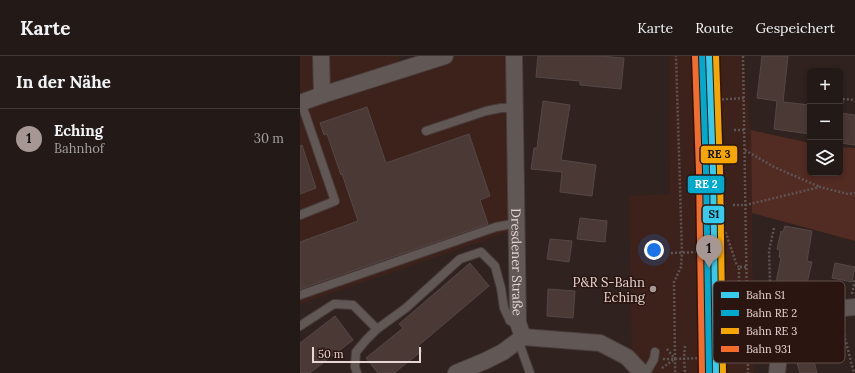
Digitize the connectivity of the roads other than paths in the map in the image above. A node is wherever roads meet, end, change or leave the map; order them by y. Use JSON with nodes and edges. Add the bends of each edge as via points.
{"nodes":[{"id":1,"x":321,"y":56,"type":"edge"},
{"id":2,"x":446,"y":56,"type":"edge"},
{"id":3,"x":514,"y":56,"type":"edge"},
{"id":4,"x":322,"y":95,"type":"junction"},
{"id":5,"x":300,"y":102,"type":"edge"},
{"id":6,"x":515,"y":108,"type":"junction"},
{"id":7,"x":426,"y":131,"type":"dead end"},
{"id":8,"x":300,"y":215,"type":"edge"},
{"id":9,"x":517,"y":223,"type":"junction"},
{"id":10,"x":300,"y":295,"type":"edge"},
{"id":11,"x":855,"y":307,"type":"edge"},
{"id":12,"x":845,"y":308,"type":"edge"},
{"id":13,"x":300,"y":326,"type":"edge"},
{"id":14,"x":377,"y":329,"type":"junction"},
{"id":15,"x":520,"y":333,"type":"junction"},
{"id":16,"x":654,"y":355,"type":"road end"},
{"id":17,"x":778,"y":363,"type":"edge"},
{"id":18,"x":357,"y":373,"type":"edge"},
{"id":19,"x":456,"y":373,"type":"edge"},
{"id":20,"x":530,"y":373,"type":"edge"},
{"id":21,"x":642,"y":373,"type":"edge"},
{"id":22,"x":646,"y":373,"type":"edge"},
{"id":23,"x":777,"y":373,"type":"edge"}],
"edges":[{"from":1,"to":4,"type":"street"},
{"from":2,"to":4,"type":"street"},
{"from":3,"to":6,"type":"street","name":"Dresdener Straße"},
{"from":4,"to":5,"type":"street"},
{"from":5,"to":8,"type":"lane","via":[[335,201]]},
{"from":6,"to":7,"type":"lane","via":[[486,111]]},
{"from":6,"to":9,"type":"street","name":"Dresdener Straße"},
{"from":9,"to":10,"type":"lane","via":[[496,227]]},
{"from":9,"to":15,"type":"street","name":"Dresdener Straße"},
{"from":11,"to":12,"type":"street"},
{"from":13,"to":14,"type":"lane","via":[[334,304],[353,305]]},
{"from":14,"to":15,"type":"lane","via":[[406,308],[460,259],[481,252],[495,266],[504,308]]},
{"from":14,"to":18,"type":"lane","via":[[356,352]]},
{"from":15,"to":19,"type":"street","via":[[503,352]]},
{"from":15,"to":20,"type":"lane"},
{"from":15,"to":21,"type":"street","via":[[600,343],[627,356]]},
{"from":16,"to":22,"type":"lane"},
{"from":17,"to":23,"type":"street"}]}
